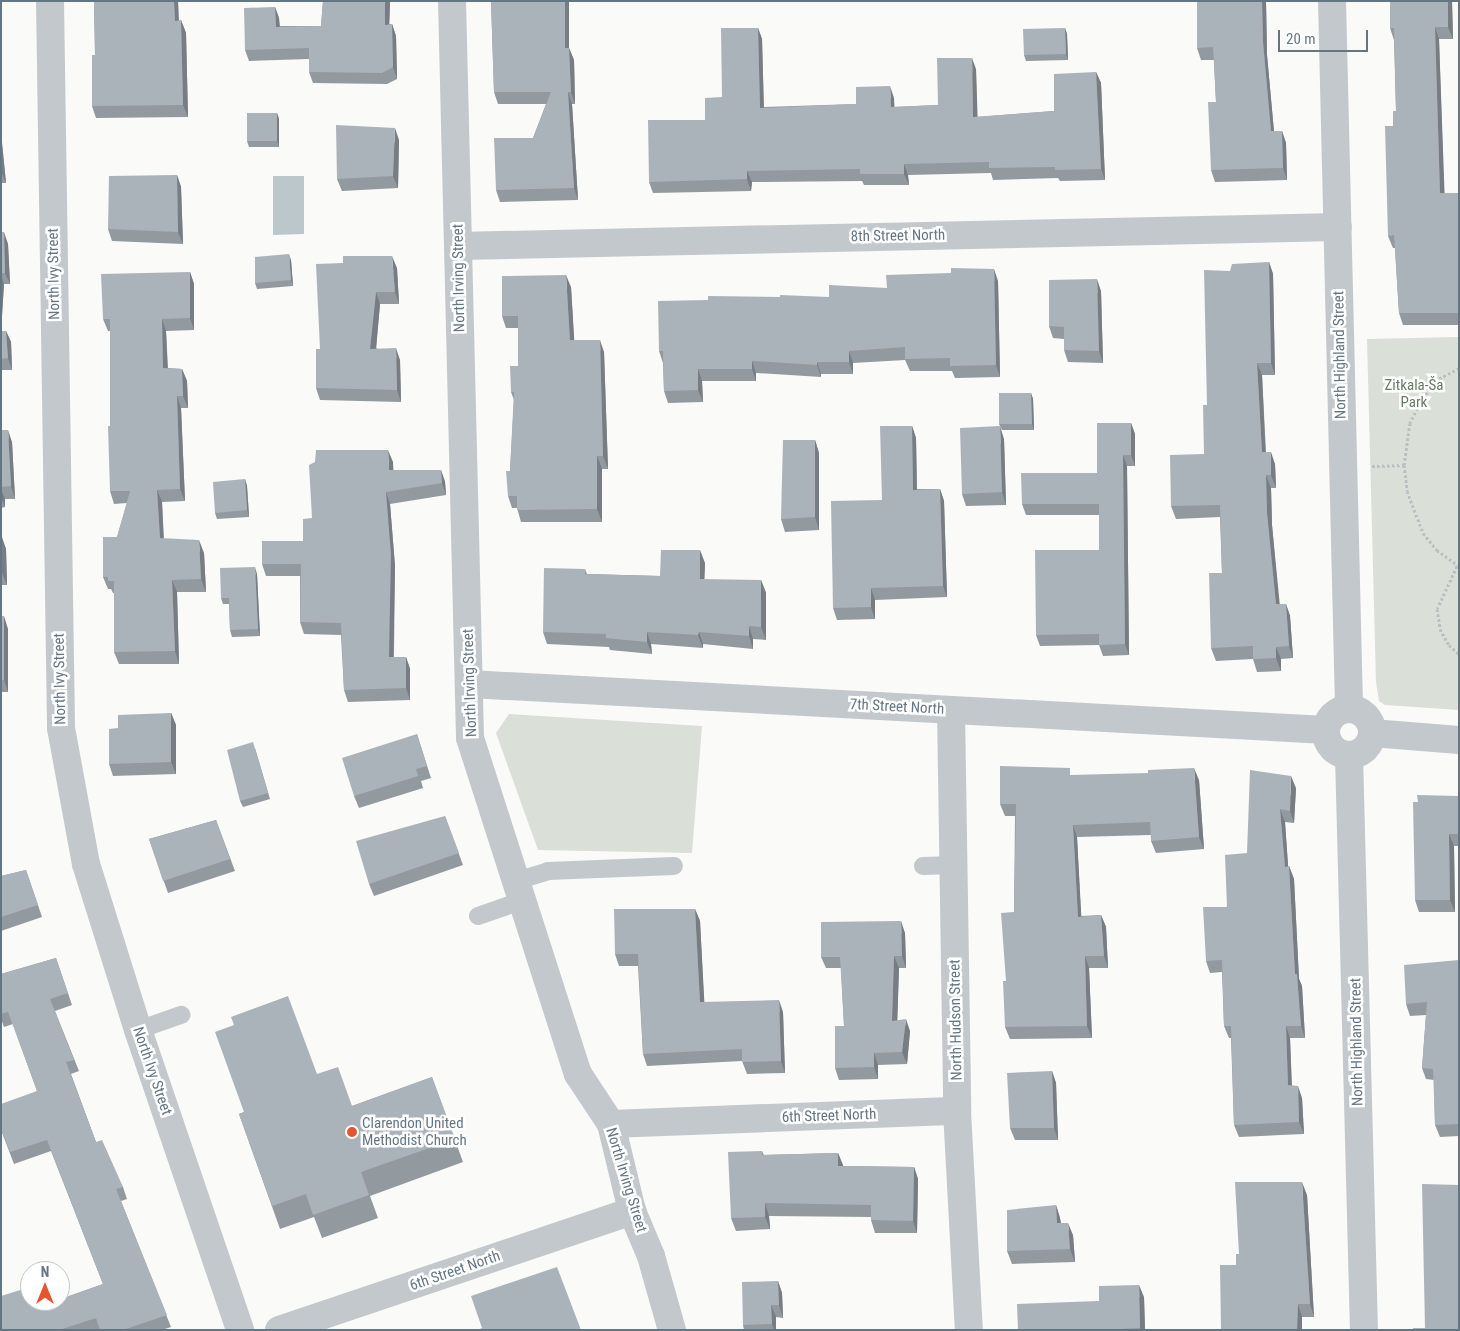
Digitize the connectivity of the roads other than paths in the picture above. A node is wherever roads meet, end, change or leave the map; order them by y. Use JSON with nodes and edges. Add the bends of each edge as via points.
{"nodes":[{"id":1,"x":50,"y":1,"type":"edge"},
{"id":2,"x":452,"y":1,"type":"edge"},
{"id":3,"x":1332,"y":1,"type":"edge"},
{"id":4,"x":1338,"y":227,"type":"junction"},
{"id":5,"x":458,"y":246,"type":"junction"},
{"id":6,"x":469,"y":684,"type":"junction"},
{"id":7,"x":1349,"y":708,"type":"junction"},
{"id":8,"x":951,"y":710,"type":"junction"},
{"id":9,"x":1326,"y":730,"type":"junction"},
{"id":10,"x":1372,"y":733,"type":"junction"},
{"id":11,"x":1459,"y":740,"type":"edge"},
{"id":12,"x":1349,"y":755,"type":"junction"},
{"id":13,"x":954,"y":865,"type":"junction"},
{"id":14,"x":674,"y":866,"type":"dead end"},
{"id":15,"x":923,"y":866,"type":"dead end"},
{"id":16,"x":519,"y":891,"type":"junction"},
{"id":17,"x":478,"y":916,"type":"dead end"},
{"id":18,"x":181,"y":1015,"type":"dead end"},
{"id":19,"x":138,"y":1030,"type":"junction"},
{"id":20,"x":957,"y":1111,"type":"junction"},
{"id":21,"x":611,"y":1124,"type":"junction"},
{"id":22,"x":632,"y":1211,"type":"junction"},
{"id":23,"x":240,"y":1330,"type":"edge"},
{"id":24,"x":279,"y":1330,"type":"edge"},
{"id":25,"x":672,"y":1330,"type":"edge"},
{"id":26,"x":969,"y":1330,"type":"edge"},
{"id":27,"x":1364,"y":1330,"type":"edge"}],
"edges":[{"from":1,"to":19,"type":"street","name":"North Ivy Street","via":[[61,728],[86,864]]},
{"from":2,"to":5,"type":"street","name":"North Irving Street"},
{"from":3,"to":4,"type":"street","name":"North Highland Street"},
{"from":4,"to":5,"type":"street","name":"8th Street North"},
{"from":4,"to":7,"type":"street","name":"North Highland Street"},
{"from":5,"to":6,"type":"street","name":"North Irving Street"},
{"from":6,"to":8,"type":"street","name":"7th Street North"},
{"from":6,"to":16,"type":"street","name":"North Irving Street","via":[[470,738]]},
{"from":7,"to":9,"type":"street","via":[[1330,717]]},
{"from":7,"to":10,"type":"street","via":[[1363,713]]},
{"from":8,"to":9,"type":"street","name":"7th Street North"},
{"from":8,"to":13,"type":"street","name":"North Hudson Street"},
{"from":9,"to":12,"type":"street","via":[[1329,745]]},
{"from":10,"to":11,"type":"street"},
{"from":10,"to":12,"type":"street","via":[[1367,746]]},
{"from":12,"to":27,"type":"street","name":"North Highland Street"},
{"from":13,"to":15,"type":"lane"},
{"from":13,"to":20,"type":"street","name":"North Hudson Street"},
{"from":14,"to":16,"type":"lane","via":[[548,871]]},
{"from":16,"to":17,"type":"lane"},
{"from":16,"to":21,"type":"street","name":"North Irving Street","via":[[578,1074]]},
{"from":18,"to":19,"type":"lane"},
{"from":19,"to":23,"type":"street","name":"North Ivy Street"},
{"from":20,"to":21,"type":"street","name":"6th Street North"},
{"from":20,"to":26,"type":"street","name":"North Hudson Street"},
{"from":21,"to":22,"type":"street","name":"North Irving Street"},
{"from":22,"to":24,"type":"street","name":"6th Street North"},
{"from":22,"to":25,"type":"street","name":"North Irving Street","via":[[650,1256]]}]}
